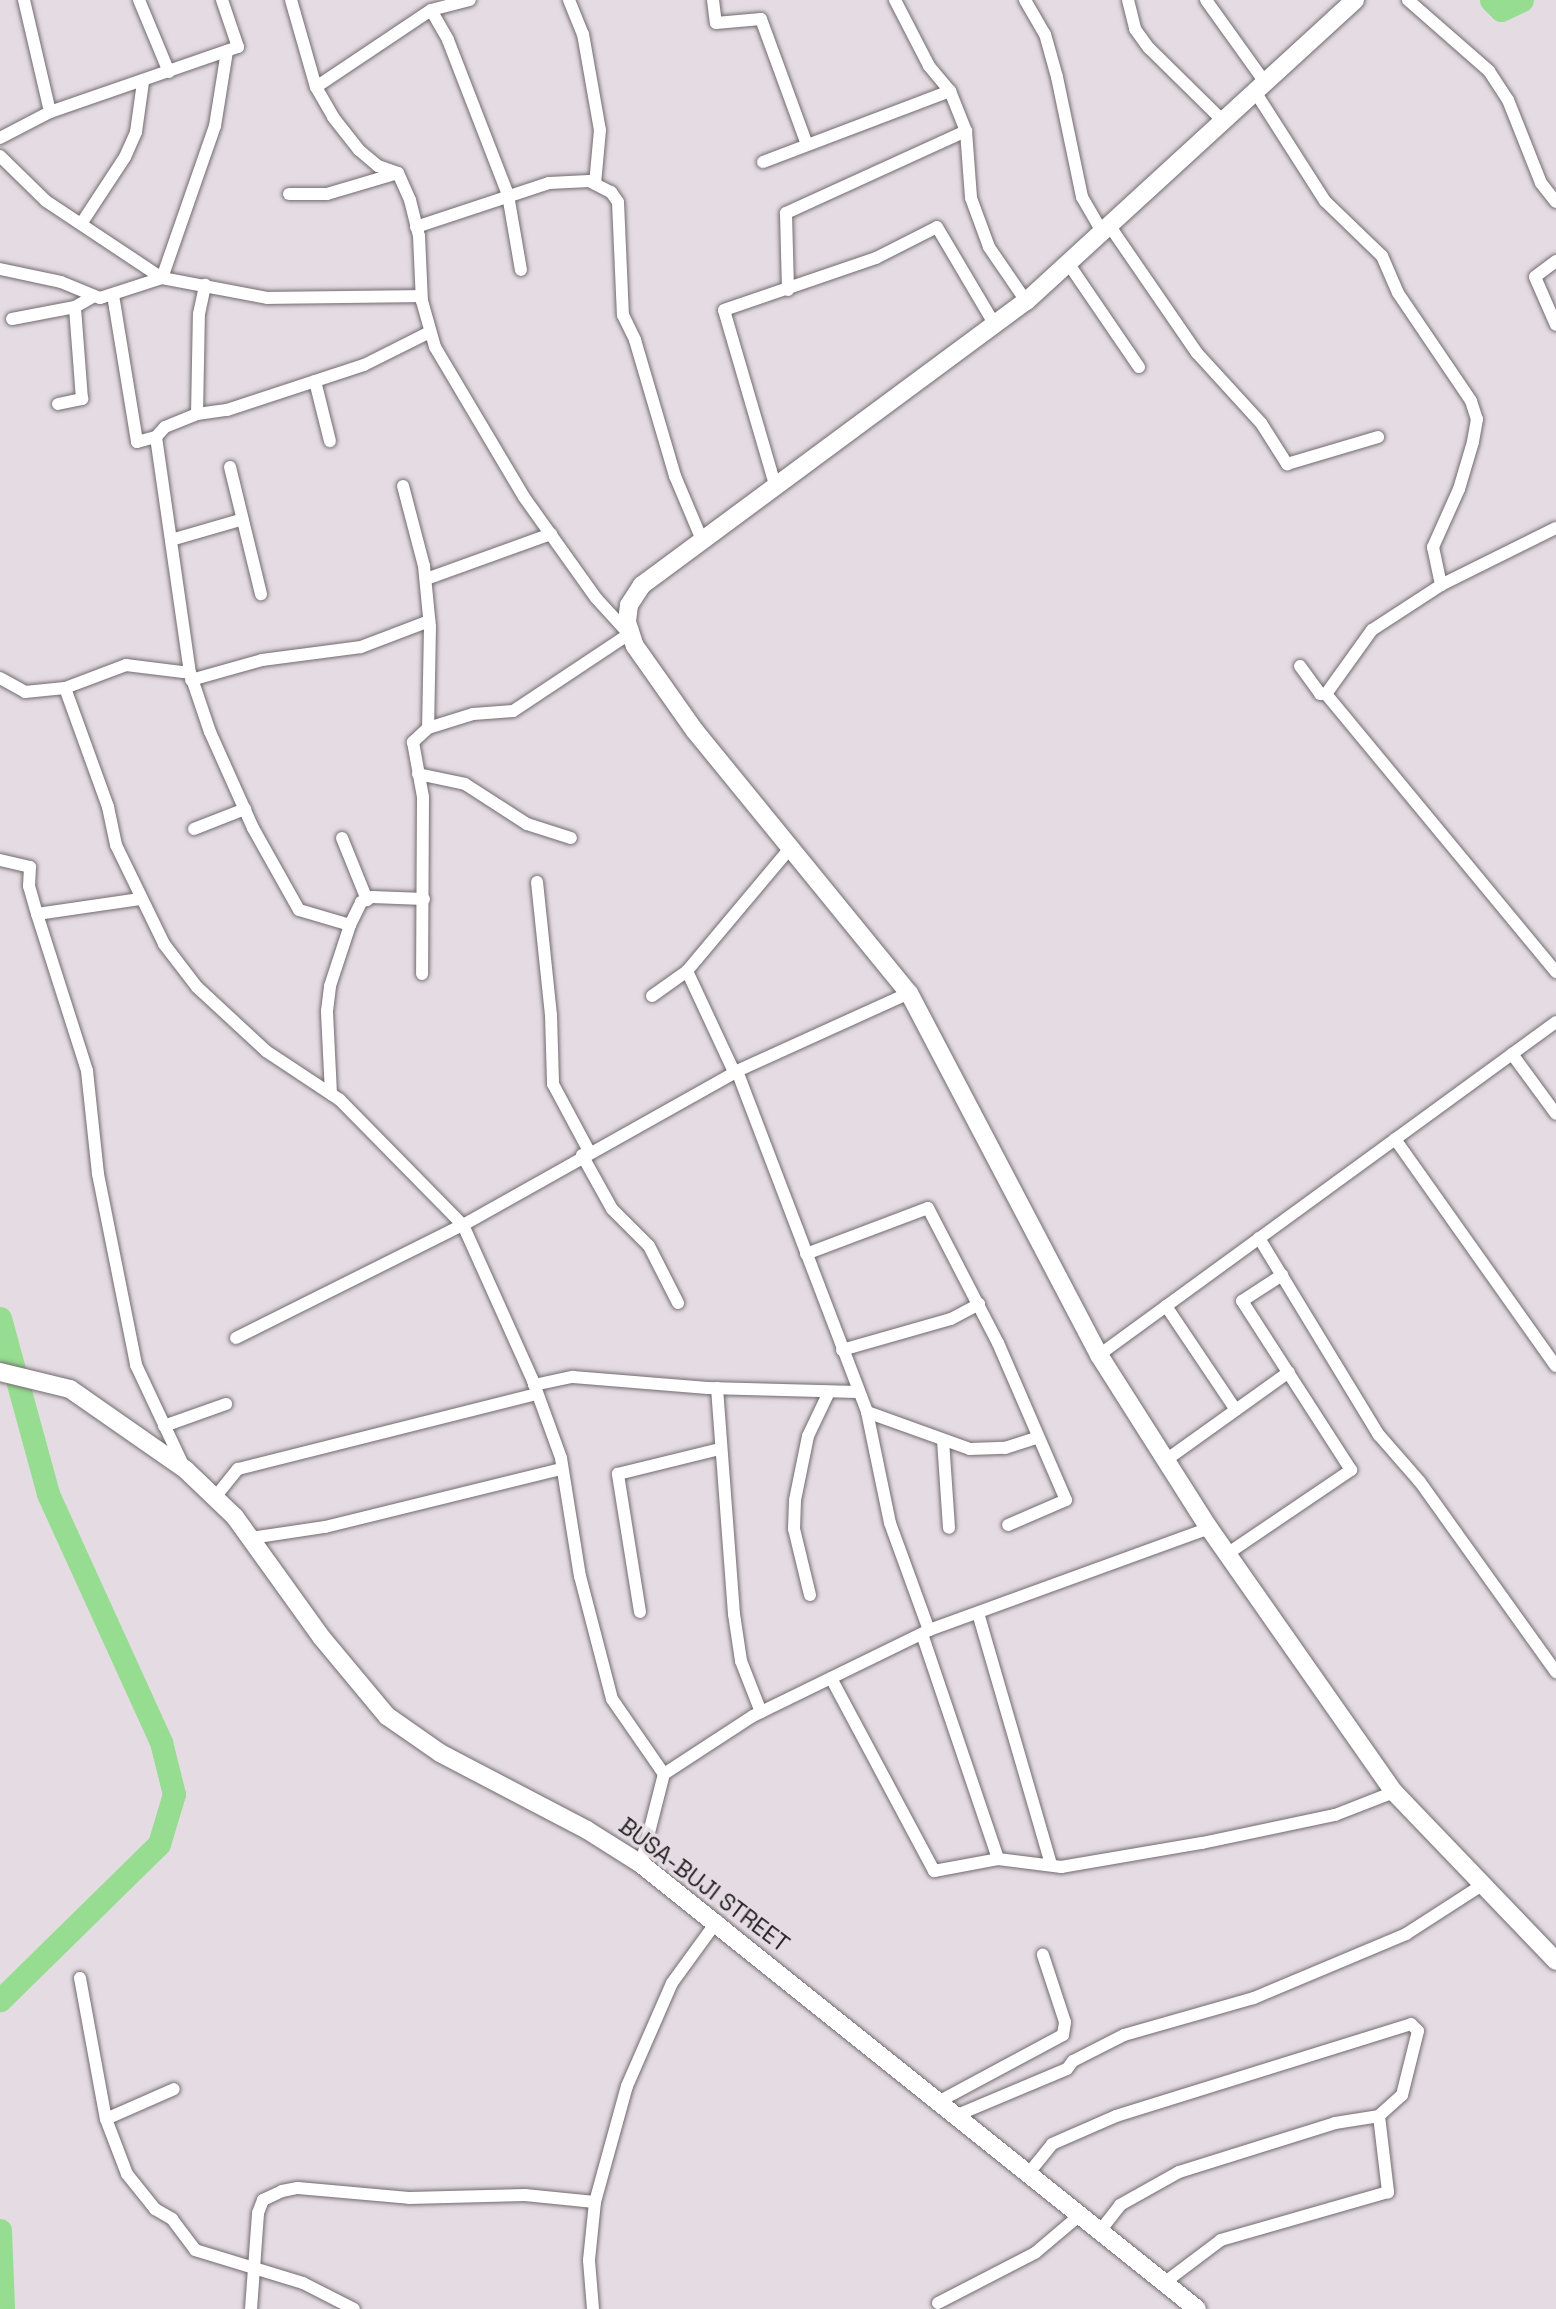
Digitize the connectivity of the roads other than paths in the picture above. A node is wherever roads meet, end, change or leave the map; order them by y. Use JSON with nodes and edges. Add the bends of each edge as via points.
{"nodes":[{"id":1,"x":24,"y":0,"type":"edge"},
{"id":2,"x":139,"y":0,"type":"edge"},
{"id":3,"x":222,"y":0,"type":"edge"},
{"id":4,"x":291,"y":0,"type":"edge"},
{"id":5,"x":470,"y":0,"type":"edge"},
{"id":6,"x":569,"y":0,"type":"edge"},
{"id":7,"x":713,"y":0,"type":"edge"},
{"id":8,"x":895,"y":0,"type":"edge"},
{"id":9,"x":1025,"y":0,"type":"edge"},
{"id":10,"x":1128,"y":0,"type":"edge"},
{"id":11,"x":1206,"y":0,"type":"edge"},
{"id":12,"x":1355,"y":0,"type":"edge"},
{"id":13,"x":1408,"y":0,"type":"edge"},
{"id":14,"x":431,"y":10,"type":"junction"},
{"id":15,"x":228,"y":51,"type":"junction"},
{"id":16,"x":169,"y":72,"type":"junction"},
{"id":17,"x":143,"y":82,"type":"junction"},
{"id":18,"x":1259,"y":85,"type":"junction"},
{"id":19,"x":316,"y":87,"type":"junction"},
{"id":20,"x":950,"y":91,"type":"junction"},
{"id":21,"x":50,"y":112,"type":"junction"},
{"id":22,"x":1222,"y":120,"type":"junction"},
{"id":23,"x":966,"y":131,"type":"junction"},
{"id":24,"x":0,"y":138,"type":"edge"},
{"id":25,"x":807,"y":142,"type":"junction"},
{"id":26,"x":0,"y":156,"type":"edge"},
{"id":27,"x":763,"y":162,"type":"dead end"},
{"id":28,"x":398,"y":173,"type":"junction"},
{"id":29,"x":595,"y":184,"type":"junction"},
{"id":30,"x":289,"y":194,"type":"dead end"},
{"id":31,"x":508,"y":195,"type":"junction"},
{"id":32,"x":1556,"y":202,"type":"edge"},
{"id":33,"x":81,"y":224,"type":"junction"},
{"id":34,"x":416,"y":227,"type":"junction"},
{"id":35,"x":1106,"y":228,"type":"junction"},
{"id":36,"x":1556,"y":261,"type":"edge"},
{"id":37,"x":1068,"y":263,"type":"junction"},
{"id":38,"x":0,"y":270,"type":"edge"},
{"id":39,"x":521,"y":270,"type":"dead end"},
{"id":40,"x":162,"y":278,"type":"junction"},
{"id":41,"x":205,"y":285,"type":"junction"},
{"id":42,"x":789,"y":290,"type":"junction"},
{"id":43,"x":113,"y":295,"type":"junction"},
{"id":44,"x":421,"y":296,"type":"junction"},
{"id":45,"x":92,"y":297,"type":"junction"},
{"id":46,"x":1026,"y":301,"type":"junction"},
{"id":47,"x":75,"y":307,"type":"junction"},
{"id":48,"x":12,"y":319,"type":"dead end"},
{"id":49,"x":995,"y":325,"type":"junction"},
{"id":50,"x":1556,"y":325,"type":"edge"},
{"id":51,"x":430,"y":332,"type":"junction"},
{"id":52,"x":1139,"y":367,"type":"dead end"},
{"id":53,"x":315,"y":381,"type":"junction"},
{"id":54,"x":58,"y":404,"type":"dead end"},
{"id":55,"x":197,"y":414,"type":"junction"},
{"id":56,"x":156,"y":437,"type":"junction"},
{"id":57,"x":1378,"y":437,"type":"dead end"},
{"id":58,"x":330,"y":441,"type":"dead end"},
{"id":59,"x":230,"y":467,"type":"dead end"},
{"id":60,"x":403,"y":486,"type":"dead end"},
{"id":61,"x":776,"y":488,"type":"junction"},
{"id":62,"x":240,"y":520,"type":"junction"},
{"id":63,"x":1556,"y":528,"type":"edge"},
{"id":64,"x":551,"y":534,"type":"junction"},
{"id":65,"x":171,"y":540,"type":"junction"},
{"id":66,"x":702,"y":541,"type":"junction"},
{"id":67,"x":426,"y":579,"type":"junction"},
{"id":68,"x":1441,"y":585,"type":"junction"},
{"id":69,"x":261,"y":594,"type":"dead end"},
{"id":70,"x":429,"y":621,"type":"junction"},
{"id":71,"x":629,"y":634,"type":"junction"},
{"id":72,"x":1300,"y":666,"type":"dead end"},
{"id":73,"x":190,"y":676,"type":"junction"},
{"id":74,"x":0,"y":678,"type":"edge"},
{"id":75,"x":65,"y":688,"type":"junction"},
{"id":76,"x":1326,"y":694,"type":"junction"},
{"id":77,"x":428,"y":728,"type":"junction"},
{"id":78,"x":418,"y":774,"type":"junction"},
{"id":79,"x":245,"y":809,"type":"junction"},
{"id":80,"x":194,"y":829,"type":"dead end"},
{"id":81,"x":342,"y":838,"type":"dead end"},
{"id":82,"x":571,"y":838,"type":"dead end"},
{"id":83,"x":792,"y":846,"type":"junction"},
{"id":84,"x":0,"y":860,"type":"edge"},
{"id":85,"x":537,"y":882,"type":"dead end"},
{"id":86,"x":140,"y":899,"type":"junction"},
{"id":87,"x":424,"y":899,"type":"junction"},
{"id":88,"x":367,"y":900,"type":"junction"},
{"id":89,"x":37,"y":914,"type":"junction"},
{"id":90,"x":350,"y":925,"type":"junction"},
{"id":91,"x":687,"y":971,"type":"junction"},
{"id":92,"x":1556,"y":972,"type":"edge"},
{"id":93,"x":422,"y":974,"type":"dead end"},
{"id":94,"x":909,"y":993,"type":"junction"},
{"id":95,"x":652,"y":996,"type":"dead end"},
{"id":96,"x":1556,"y":1022,"type":"edge"},
{"id":97,"x":1512,"y":1054,"type":"junction"},
{"id":98,"x":735,"y":1072,"type":"junction"},
{"id":99,"x":331,"y":1094,"type":"junction"},
{"id":100,"x":1556,"y":1114,"type":"edge"},
{"id":101,"x":1395,"y":1139,"type":"junction"},
{"id":102,"x":585,"y":1153,"type":"junction"},
{"id":103,"x":463,"y":1225,"type":"junction"},
{"id":104,"x":1259,"y":1238,"type":"junction"},
{"id":105,"x":806,"y":1254,"type":"junction"},
{"id":106,"x":1282,"y":1275,"type":"junction"},
{"id":107,"x":677,"y":1303,"type":"dead end"},
{"id":108,"x":979,"y":1304,"type":"junction"},
{"id":109,"x":1166,"y":1306,"type":"junction"},
{"id":110,"x":236,"y":1338,"type":"dead end"},
{"id":111,"x":842,"y":1350,"type":"junction"},
{"id":112,"x":1099,"y":1355,"type":"junction"},
{"id":113,"x":1556,"y":1366,"type":"edge"},
{"id":114,"x":0,"y":1372,"type":"edge"},
{"id":115,"x":1289,"y":1372,"type":"junction"},
{"id":116,"x":717,"y":1388,"type":"junction"},
{"id":117,"x":536,"y":1389,"type":"junction"},
{"id":118,"x":829,"y":1392,"type":"junction"},
{"id":119,"x":857,"y":1392,"type":"junction"},
{"id":120,"x":226,"y":1404,"type":"dead end"},
{"id":121,"x":1236,"y":1410,"type":"junction"},
{"id":122,"x":867,"y":1412,"type":"junction"},
{"id":123,"x":164,"y":1426,"type":"junction"},
{"id":124,"x":1038,"y":1437,"type":"junction"},
{"id":125,"x":943,"y":1440,"type":"junction"},
{"id":126,"x":720,"y":1449,"type":"junction"},
{"id":127,"x":1166,"y":1460,"type":"junction"},
{"id":128,"x":562,"y":1469,"type":"junction"},
{"id":129,"x":186,"y":1470,"type":"junction"},
{"id":130,"x":216,"y":1496,"type":"junction"},
{"id":131,"x":1008,"y":1525,"type":"dead end"},
{"id":132,"x":949,"y":1528,"type":"dead end"},
{"id":133,"x":1209,"y":1528,"type":"junction"},
{"id":134,"x":251,"y":1538,"type":"junction"},
{"id":135,"x":1227,"y":1554,"type":"junction"},
{"id":136,"x":810,"y":1595,"type":"dead end"},
{"id":137,"x":640,"y":1612,"type":"dead end"},
{"id":138,"x":978,"y":1612,"type":"junction"},
{"id":139,"x":925,"y":1632,"type":"junction"},
{"id":140,"x":1556,"y":1672,"type":"edge"},
{"id":141,"x":831,"y":1678,"type":"junction"},
{"id":142,"x":761,"y":1712,"type":"junction"},
{"id":143,"x":664,"y":1774,"type":"junction"},
{"id":144,"x":1394,"y":1792,"type":"junction"},
{"id":145,"x":998,"y":1859,"type":"junction"},
{"id":146,"x":641,"y":1864,"type":"junction"},
{"id":147,"x":1051,"y":1864,"type":"junction"},
{"id":148,"x":1482,"y":1885,"type":"junction"},
{"id":149,"x":717,"y":1922,"type":"junction"},
{"id":150,"x":1552,"y":1950,"type":"edge"},
{"id":151,"x":1043,"y":1955,"type":"dead end"},
{"id":152,"x":80,"y":1978,"type":"dead end"},
{"id":153,"x":174,"y":2089,"type":"dead end"},
{"id":154,"x":939,"y":2102,"type":"junction"},
{"id":155,"x":955,"y":2116,"type":"junction"},
{"id":156,"x":1379,"y":2116,"type":"junction"},
{"id":157,"x":106,"y":2119,"type":"junction"},
{"id":158,"x":1028,"y":2174,"type":"junction"},
{"id":159,"x":595,"y":2202,"type":"junction"},
{"id":160,"x":1080,"y":2215,"type":"junction"},
{"id":161,"x":1100,"y":2231,"type":"junction"},
{"id":162,"x":256,"y":2268,"type":"junction"},
{"id":163,"x":1164,"y":2283,"type":"junction"},
{"id":164,"x":938,"y":2303,"type":"dead end"},
{"id":165,"x":251,"y":2309,"type":"edge"},
{"id":166,"x":354,"y":2309,"type":"edge"},
{"id":167,"x":593,"y":2309,"type":"edge"},
{"id":168,"x":1197,"y":2309,"type":"edge"}],
"edges":[{"from":1,"to":21,"type":"street"},
{"from":2,"to":16,"type":"street"},
{"from":3,"to":15,"type":"street","via":[[238,47]]},
{"from":4,"to":19,"type":"street"},
{"from":5,"to":14,"type":"street"},
{"from":6,"to":29,"type":"street","via":[[583,34],[600,130]]},
{"from":7,"to":25,"type":"street","via":[[716,23],[761,19]]},
{"from":8,"to":20,"type":"street","via":[[929,66]]},
{"from":9,"to":35,"type":"street","via":[[1045,34],[1082,197]]},
{"from":10,"to":22,"type":"street","via":[[1135,29],[1149,48]]},
{"from":11,"to":18,"type":"street"},
{"from":12,"to":18,"type":"street"},
{"from":13,"to":32,"type":"street","via":[[1489,71],[1508,100],[1541,183]]},
{"from":14,"to":19,"type":"street","via":[[369,56]]},
{"from":14,"to":31,"type":"street","via":[[448,40]]},
{"from":15,"to":16,"type":"street"},
{"from":15,"to":40,"type":"street","via":[[215,126]]},
{"from":16,"to":17,"type":"street"},
{"from":17,"to":21,"type":"street"},
{"from":17,"to":33,"type":"street","via":[[136,132]]},
{"from":18,"to":22,"type":"street"},
{"from":18,"to":68,"type":"street","via":[[1325,201],[1382,256],[1398,293],[1471,401],[1477,419],[1473,442],[1460,489],[1433,547]]},
{"from":19,"to":28,"type":"street","via":[[359,150],[378,166]]},
{"from":20,"to":23,"type":"street"},
{"from":20,"to":25,"type":"street","via":[[886,118]]},
{"from":21,"to":24,"type":"street"},
{"from":22,"to":35,"type":"street"},
{"from":23,"to":42,"type":"street","via":[[786,214]]},
{"from":23,"to":46,"type":"street","via":[[971,198],[989,247]]},
{"from":25,"to":27,"type":"street"},
{"from":26,"to":33,"type":"street","via":[[46,201]]},
{"from":28,"to":30,"type":"street","via":[[327,194]]},
{"from":28,"to":34,"type":"street"},
{"from":29,"to":31,"type":"street","via":[[549,183]]},
{"from":29,"to":66,"type":"street","via":[[611,192],[618,202],[623,315],[635,340],[675,475]]},
{"from":31,"to":34,"type":"street"},
{"from":31,"to":39,"type":"street"},
{"from":33,"to":40,"type":"street"},
{"from":34,"to":44,"type":"street"},
{"from":35,"to":37,"type":"street"},
{"from":35,"to":57,"type":"street","via":[[1197,353],[1261,423],[1287,464]]},
{"from":36,"to":50,"type":"street","via":[[1535,277],[1535,285]]},
{"from":37,"to":46,"type":"street"},
{"from":37,"to":52,"type":"street"},
{"from":38,"to":45,"type":"street","via":[[61,282]]},
{"from":40,"to":41,"type":"street"},
{"from":40,"to":43,"type":"street"},
{"from":41,"to":44,"type":"street","via":[[304,300]]},
{"from":41,"to":55,"type":"street","via":[[199,314]]},
{"from":42,"to":49,"type":"street","via":[[876,258],[937,227]]},
{"from":42,"to":61,"type":"street","via":[[724,310]]},
{"from":43,"to":45,"type":"street"},
{"from":43,"to":56,"type":"street","via":[[137,442]]},
{"from":44,"to":51,"type":"street"},
{"from":45,"to":47,"type":"street"},
{"from":46,"to":49,"type":"street"},
{"from":47,"to":48,"type":"street"},
{"from":47,"to":54,"type":"street","via":[[82,400]]},
{"from":49,"to":61,"type":"street"},
{"from":51,"to":53,"type":"street","via":[[364,365]]},
{"from":51,"to":64,"type":"street","via":[[465,401]]},
{"from":53,"to":55,"type":"street","via":[[227,410]]},
{"from":53,"to":58,"type":"street"},
{"from":55,"to":56,"type":"street"},
{"from":56,"to":65,"type":"street"},
{"from":59,"to":62,"type":"street"},
{"from":60,"to":67,"type":"street"},
{"from":61,"to":66,"type":"street"},
{"from":62,"to":65,"type":"street"},
{"from":62,"to":69,"type":"street"},
{"from":63,"to":68,"type":"street"},
{"from":64,"to":67,"type":"street"},
{"from":64,"to":71,"type":"street","via":[[596,598]]},
{"from":65,"to":73,"type":"street"},
{"from":66,"to":71,"type":"street","via":[[642,585],[629,605]]},
{"from":67,"to":70,"type":"street"},
{"from":68,"to":76,"type":"street","via":[[1372,630]]},
{"from":70,"to":73,"type":"street","via":[[361,647],[262,660]]},
{"from":70,"to":77,"type":"street"},
{"from":71,"to":77,"type":"street","via":[[544,695],[513,711],[473,714]]},
{"from":71,"to":83,"type":"street","via":[[695,731]]},
{"from":72,"to":76,"type":"street","via":[[1320,694]]},
{"from":73,"to":75,"type":"street","via":[[126,665]]},
{"from":73,"to":79,"type":"street"},
{"from":74,"to":75,"type":"street","via":[[25,692]]},
{"from":75,"to":86,"type":"street","via":[[108,807],[116,845]]},
{"from":76,"to":92,"type":"street"},
{"from":77,"to":78,"type":"street","via":[[413,742]]},
{"from":78,"to":82,"type":"street","via":[[465,784],[527,824]]},
{"from":78,"to":87,"type":"street"},
{"from":79,"to":80,"type":"street"},
{"from":79,"to":90,"type":"street","via":[[299,910]]},
{"from":81,"to":88,"type":"street"},
{"from":83,"to":91,"type":"street"},
{"from":83,"to":94,"type":"street"},
{"from":84,"to":89,"type":"street","via":[[30,867],[29,886]]},
{"from":85,"to":102,"type":"street","via":[[553,1084]]},
{"from":86,"to":89,"type":"street"},
{"from":86,"to":99,"type":"street","via":[[164,944],[197,987],[266,1051]]},
{"from":87,"to":88,"type":"street"},
{"from":87,"to":93,"type":"street"},
{"from":88,"to":90,"type":"street"},
{"from":89,"to":123,"type":"street","via":[[87,1071],[98,1174],[136,1365]]},
{"from":90,"to":99,"type":"street","via":[[328,998]]},
{"from":91,"to":95,"type":"street"},
{"from":91,"to":98,"type":"street"},
{"from":94,"to":98,"type":"street"},
{"from":94,"to":112,"type":"street"},
{"from":96,"to":97,"type":"street"},
{"from":97,"to":100,"type":"street"},
{"from":97,"to":101,"type":"street"},
{"from":98,"to":102,"type":"street"},
{"from":98,"to":105,"type":"street"},
{"from":99,"to":103,"type":"street"},
{"from":101,"to":104,"type":"street"},
{"from":101,"to":113,"type":"street"},
{"from":102,"to":103,"type":"street"},
{"from":102,"to":107,"type":"street","via":[[612,1209],[649,1246]]},
{"from":103,"to":110,"type":"street"},
{"from":103,"to":117,"type":"street"},
{"from":104,"to":106,"type":"street"},
{"from":104,"to":109,"type":"street"},
{"from":105,"to":108,"type":"street","via":[[928,1208]]},
{"from":105,"to":111,"type":"street"},
{"from":106,"to":115,"type":"street","via":[[1242,1301]]},
{"from":106,"to":140,"type":"street","via":[[1379,1435],[1420,1482]]},
{"from":108,"to":111,"type":"street","via":[[951,1319]]},
{"from":108,"to":124,"type":"street"},
{"from":109,"to":112,"type":"street"},
{"from":109,"to":121,"type":"street"},
{"from":111,"to":119,"type":"street"},
{"from":112,"to":127,"type":"street"},
{"from":114,"to":129,"type":"street","name":"BUSA-BUJI STREET","via":[[70,1389]]},
{"from":115,"to":121,"type":"street"},
{"from":115,"to":135,"type":"street","via":[[1351,1470]]},
{"from":116,"to":117,"type":"street","via":[[573,1377]]},
{"from":116,"to":118,"type":"street"},
{"from":116,"to":126,"type":"street"},
{"from":117,"to":128,"type":"street"},
{"from":117,"to":130,"type":"street","via":[[239,1469]]},
{"from":118,"to":119,"type":"street"},
{"from":118,"to":136,"type":"street","via":[[808,1436],[795,1500],[794,1529]]},
{"from":119,"to":122,"type":"street"},
{"from":120,"to":123,"type":"street"},
{"from":121,"to":127,"type":"street"},
{"from":122,"to":125,"type":"street"},
{"from":122,"to":139,"type":"street","via":[[890,1523]]},
{"from":123,"to":129,"type":"street"},
{"from":124,"to":125,"type":"street","via":[[986,1451]]},
{"from":124,"to":131,"type":"street","via":[[1066,1500]]},
{"from":125,"to":132,"type":"street"},
{"from":126,"to":137,"type":"street","via":[[618,1474]]},
{"from":126,"to":142,"type":"street","via":[[741,1661]]},
{"from":127,"to":133,"type":"street"},
{"from":128,"to":134,"type":"street","via":[[325,1527]]},
{"from":128,"to":143,"type":"street","via":[[580,1576],[612,1699]]},
{"from":129,"to":130,"type":"street","name":"BUSA-BUJI STREET"},
{"from":130,"to":134,"type":"street","name":"BUSA-BUJI STREET"},
{"from":133,"to":135,"type":"street"},
{"from":133,"to":138,"type":"street"},
{"from":134,"to":146,"type":"street","name":"BUSA-BUJI STREET","via":[[322,1638],[387,1716],[440,1753],[587,1830]]},
{"from":135,"to":144,"type":"street"},
{"from":138,"to":139,"type":"street"},
{"from":138,"to":147,"type":"street"},
{"from":139,"to":141,"type":"street"},
{"from":139,"to":145,"type":"street"},
{"from":141,"to":142,"type":"street"},
{"from":141,"to":145,"type":"street","via":[[934,1871]]},
{"from":142,"to":143,"type":"street"},
{"from":143,"to":146,"type":"street"},
{"from":144,"to":147,"type":"street","via":[[1335,1815],[1202,1843],[1061,1867]]},
{"from":144,"to":148,"type":"street"},
{"from":145,"to":147,"type":"street"},
{"from":146,"to":149,"type":"street","name":"BUSA-BUJI STREET"},
{"from":148,"to":150,"type":"street"},
{"from":148,"to":155,"type":"street","via":[[1406,1934],[1254,1998],[1124,2035],[1073,2061],[1067,2069]]},
{"from":149,"to":154,"type":"street","name":"BUSA-BUJI STREET"},
{"from":149,"to":159,"type":"street","via":[[678,1974],[645,2040]]},
{"from":151,"to":154,"type":"street","via":[[1065,2022],[1063,2035]]},
{"from":152,"to":157,"type":"street"},
{"from":153,"to":157,"type":"street"},
{"from":154,"to":155,"type":"street","name":"BUSA-BUJI STREET"},
{"from":155,"to":158,"type":"street","name":"BUSA-BUJI STREET"},
{"from":156,"to":158,"type":"street","via":[[1402,2095],[1418,2031],[1411,2024],[1116,2116],[1052,2144]]},
{"from":156,"to":161,"type":"street","via":[[1335,2123],[1180,2172],[1120,2205]]},
{"from":156,"to":163,"type":"street","via":[[1388,2192],[1221,2240]]},
{"from":157,"to":162,"type":"street","via":[[127,2174],[155,2209],[172,2219],[187,2243],[195,2250]]},
{"from":158,"to":160,"type":"street","name":"BUSA-BUJI STREET"},
{"from":159,"to":162,"type":"street","via":[[525,2195],[405,2198],[298,2188],[263,2200],[257,2213]]},
{"from":159,"to":167,"type":"street","via":[[589,2260]]},
{"from":160,"to":161,"type":"street","name":"BUSA-BUJI STREET"},
{"from":160,"to":164,"type":"street","via":[[1035,2253]]},
{"from":161,"to":163,"type":"street","name":"BUSA-BUJI STREET"},
{"from":162,"to":165,"type":"street"},
{"from":162,"to":166,"type":"street","via":[[317,2288]]},
{"from":163,"to":168,"type":"street","name":"BUSA-BUJI STREET"}]}
